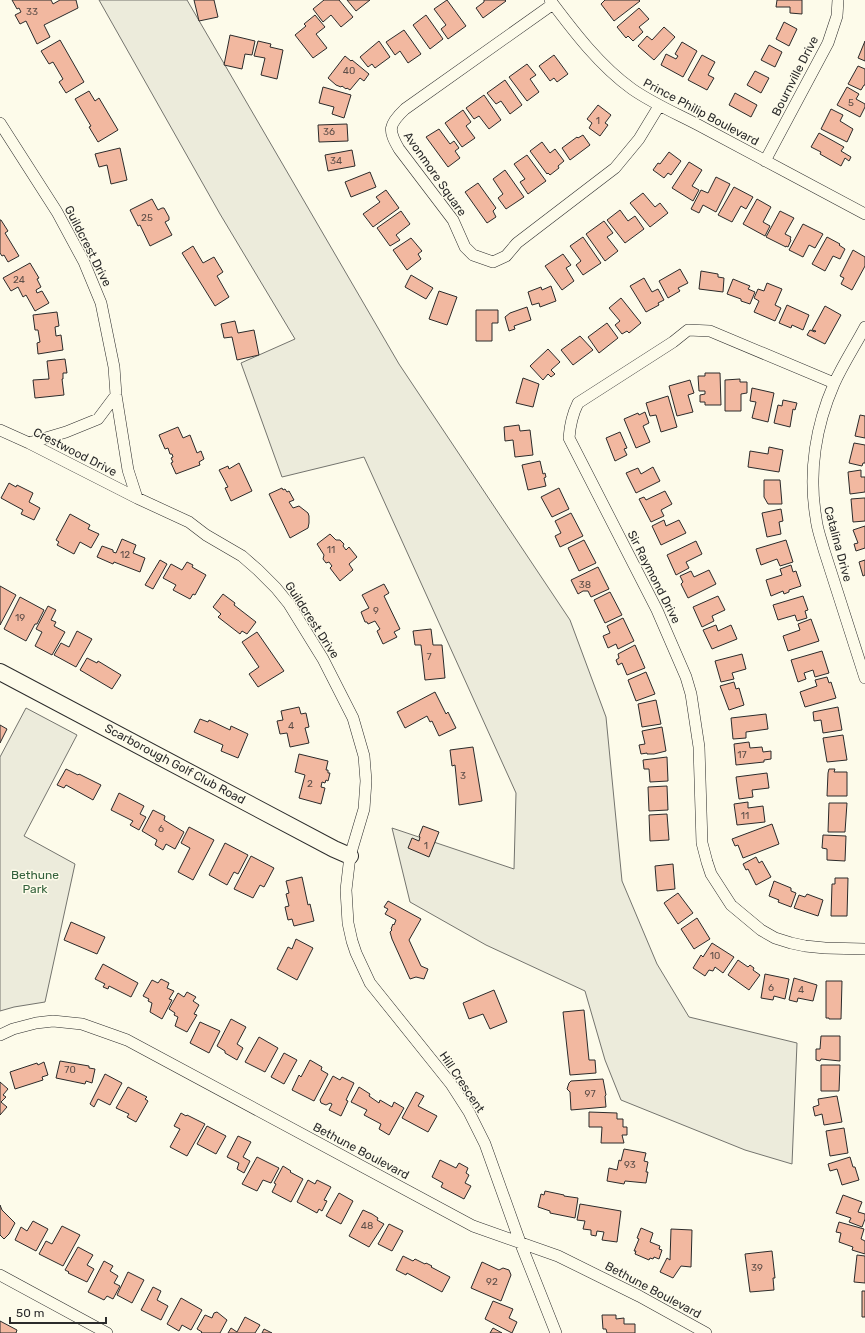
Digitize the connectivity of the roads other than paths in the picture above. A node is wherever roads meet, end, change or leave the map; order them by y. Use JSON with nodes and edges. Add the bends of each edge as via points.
{"nodes":[{"id":1,"x":838,"y":0,"type":"edge"},
{"id":2,"x":552,"y":2,"type":"edge"},
{"id":3,"x":659,"y":106,"type":"junction"},
{"id":4,"x":0,"y":123,"type":"edge"},
{"id":5,"x":765,"y":161,"type":"junction"},
{"id":6,"x":865,"y":214,"type":"edge"},
{"id":7,"x":865,"y":327,"type":"edge"},
{"id":8,"x":834,"y":383,"type":"junction"},
{"id":9,"x":116,"y":395,"type":"junction"},
{"id":10,"x":0,"y":430,"type":"edge"},
{"id":11,"x":29,"y":443,"type":"junction"},
{"id":12,"x":137,"y":498,"type":"junction"},
{"id":13,"x":0,"y":672,"type":"edge"},
{"id":14,"x":865,"y":678,"type":"edge"},
{"id":15,"x":350,"y":856,"type":"junction"},
{"id":16,"x":865,"y":949,"type":"edge"},
{"id":17,"x":0,"y":1035,"type":"edge"},
{"id":18,"x":520,"y":1242,"type":"junction"},
{"id":19,"x":0,"y":1274,"type":"edge"},
{"id":20,"x":107,"y":1333,"type":"edge"},
{"id":21,"x":556,"y":1333,"type":"edge"},
{"id":22,"x":706,"y":1333,"type":"edge"}],
"edges":[{"from":1,"to":5,"type":"street","name":"Bournville Drive","via":[[837,16],[828,42]]},
{"from":2,"to":3,"type":"street","name":"Prince Philip Boulevard","via":[[606,67],[632,89]]},
{"from":2,"to":3,"type":"street","name":"Avonmore Square","via":[[405,109],[396,117],[391,128],[398,150],[452,220],[465,247],[473,255],[493,262],[506,256],[517,243],[615,168],[639,139]]},
{"from":3,"to":5,"type":"street","name":"Prince Philip Boulevard","via":[[691,120]]},
{"from":4,"to":9,"type":"street","name":"Guildcrest Drive","via":[[57,212],[84,262],[101,303],[114,367]]},
{"from":5,"to":6,"type":"street","name":"Prince Philip Boulevard"},
{"from":7,"to":8,"type":"street","name":"Catalina Drive"},
{"from":8,"to":14,"type":"street","name":"Catalina Drive","via":[[820,420],[813,466],[816,517]]},
{"from":8,"to":16,"type":"street","name":"Sir Raymond Drive","via":[[710,331],[688,330],[578,403],[570,425],[569,438],[657,610],[686,677],[699,747],[702,843],[711,874],[731,905],[775,938],[805,946]]},
{"from":9,"to":11,"type":"street","via":[[98,419]]},
{"from":9,"to":12,"type":"street","name":"Guildcrest Drive","via":[[128,470]]},
{"from":10,"to":11,"type":"street","name":"Crestwood Drive"},
{"from":11,"to":12,"type":"street","name":"Crestwood Drive"},
{"from":12,"to":15,"type":"street","name":"Guildcrest Drive","via":[[189,522],[242,556],[289,604],[323,659],[353,718],[364,756],[364,809]]},
{"from":13,"to":15,"type":"street","name":"Scarborough Golf Club Road"},
{"from":15,"to":18,"type":"street","name":"Hill Crescent","via":[[346,908],[352,941],[361,967],[380,997],[451,1084],[469,1112],[485,1144]]},
{"from":17,"to":18,"type":"street","name":"Bethune Boulevard","via":[[13,1029],[52,1021],[82,1024],[126,1040],[473,1226]]},
{"from":18,"to":21,"type":"street","name":"Hill Crescent"},
{"from":18,"to":22,"type":"street","name":"Bethune Boulevard","via":[[558,1256]]},
{"from":19,"to":20,"type":"street"}]}
